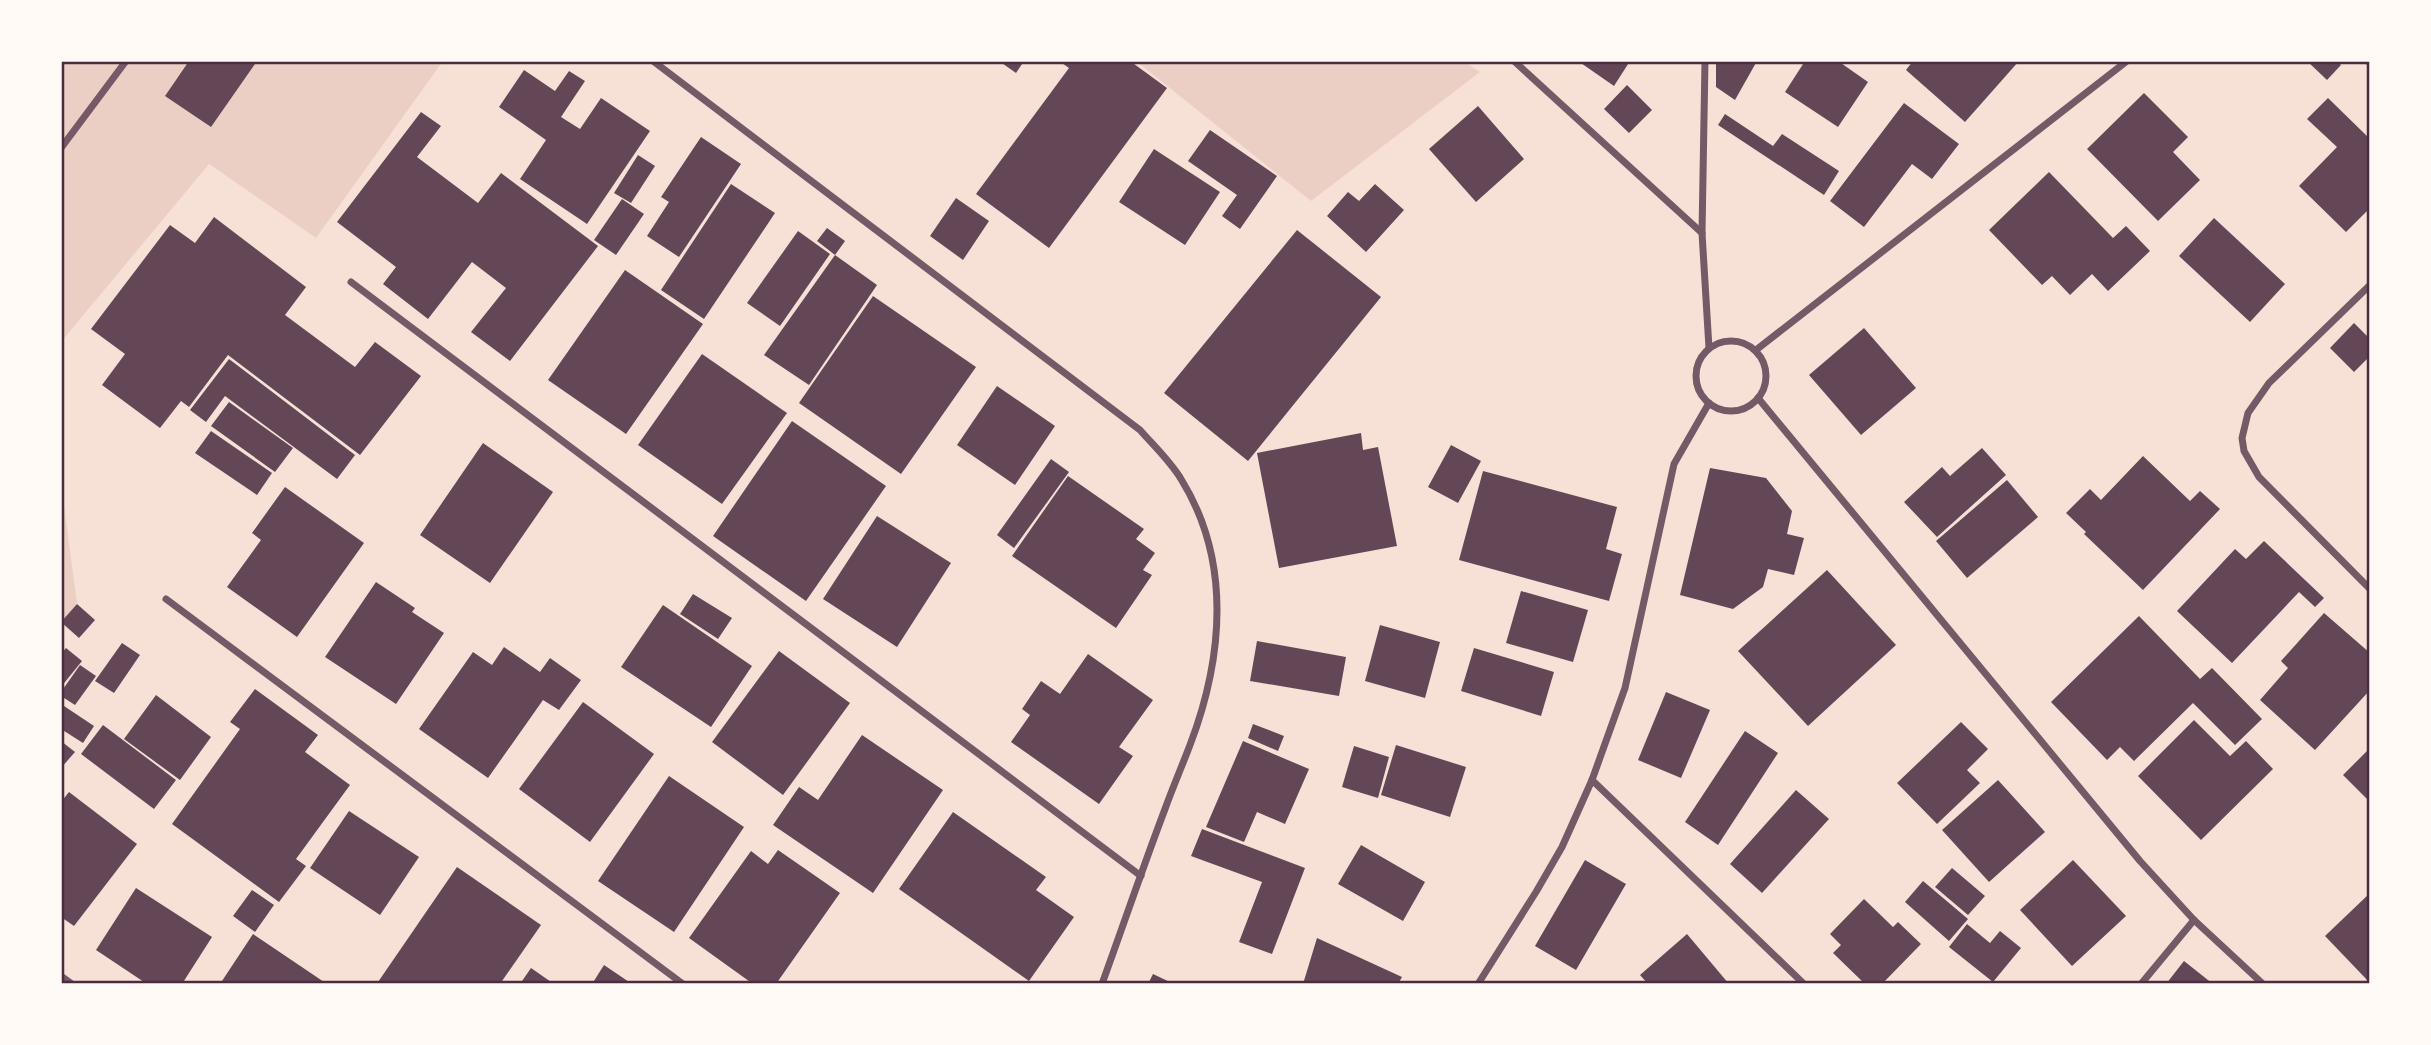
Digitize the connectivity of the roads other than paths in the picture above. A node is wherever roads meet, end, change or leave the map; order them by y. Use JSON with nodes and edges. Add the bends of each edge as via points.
{"nodes":[{"id":1,"x":126,"y":61,"type":"edge"},
{"id":2,"x":653,"y":61,"type":"edge"},
{"id":3,"x":1514,"y":61,"type":"edge"},
{"id":4,"x":1705,"y":61,"type":"edge"},
{"id":5,"x":2127,"y":61,"type":"edge"},
{"id":6,"x":61,"y":148,"type":"edge"},
{"id":7,"x":1702,"y":233,"type":"junction"},
{"id":8,"x":351,"y":282,"type":"dead end"},
{"id":9,"x":2370,"y":285,"type":"edge"},
{"id":10,"x":1709,"y":348,"type":"junction"},
{"id":11,"x":1756,"y":351,"type":"junction"},
{"id":12,"x":1758,"y":398,"type":"junction"},
{"id":13,"x":1709,"y":403,"type":"junction"},
{"id":14,"x":2370,"y":589,"type":"edge"},
{"id":15,"x":166,"y":598,"type":"dead end"},
{"id":16,"x":1592,"y":780,"type":"junction"},
{"id":17,"x":1141,"y":876,"type":"junction"},
{"id":18,"x":2194,"y":920,"type":"junction"},
{"id":19,"x":61,"y":976,"type":"edge"},
{"id":20,"x":72,"y":984,"type":"edge"},
{"id":21,"x":683,"y":984,"type":"edge"},
{"id":22,"x":1102,"y":984,"type":"edge"},
{"id":23,"x":1478,"y":984,"type":"edge"},
{"id":24,"x":1804,"y":984,"type":"edge"},
{"id":25,"x":2141,"y":984,"type":"edge"},
{"id":26,"x":2263,"y":984,"type":"edge"}],
"edges":[{"from":1,"to":6,"type":"street"},
{"from":2,"to":17,"type":"street","via":[[1111,407],[1140,430],[1180,477],[1213,556],[1215,645],[1191,743]]},
{"from":3,"to":7,"type":"street"},
{"from":4,"to":7,"type":"street"},
{"from":5,"to":11,"type":"street"},
{"from":7,"to":10,"type":"street"},
{"from":8,"to":17,"type":"street"},
{"from":9,"to":14,"type":"street","via":[[2269,383],[2248,413],[2242,438],[2259,477]]},
{"from":10,"to":11,"type":"street","via":[[1724,341],[1741,342]]},
{"from":10,"to":13,"type":"street","via":[[1699,361],[1696,376],[1699,391]]},
{"from":11,"to":12,"type":"street","via":[[1765,366],[1766,383]]},
{"from":12,"to":13,"type":"street","via":[[1744,409],[1726,411]]},
{"from":12,"to":18,"type":"street","via":[[2140,861]]},
{"from":13,"to":16,"type":"street","via":[[1674,464],[1625,688]]},
{"from":15,"to":21,"type":"street"},
{"from":16,"to":23,"type":"street","via":[[1562,847]]},
{"from":16,"to":24,"type":"street"},
{"from":17,"to":22,"type":"street"},
{"from":18,"to":25,"type":"street"},
{"from":18,"to":26,"type":"street"},
{"from":19,"to":20,"type":"street"}]}
